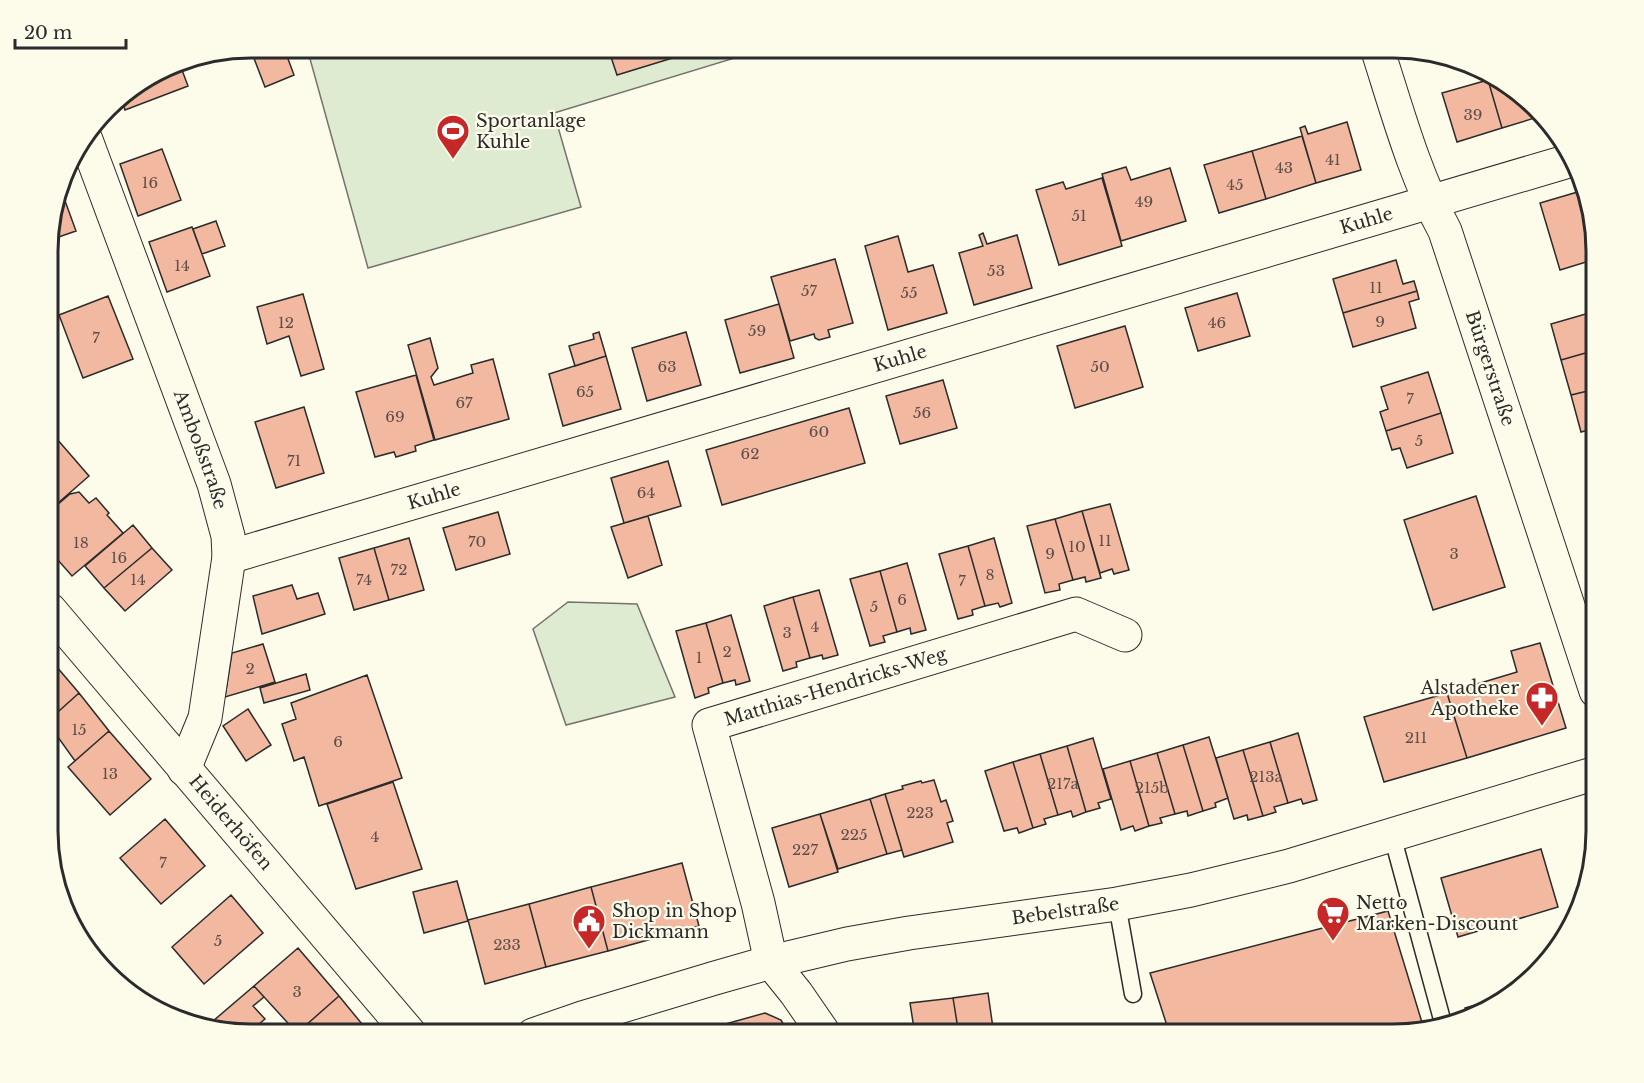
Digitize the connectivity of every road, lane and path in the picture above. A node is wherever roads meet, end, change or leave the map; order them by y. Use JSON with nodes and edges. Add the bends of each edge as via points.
{"nodes":[{"id":1,"x":1380,"y":58,"type":"edge"},
{"id":2,"x":89,"y":147,"type":"edge"},
{"id":3,"x":1564,"y":163,"type":"edge"},
{"id":4,"x":1429,"y":203,"type":"junction"},
{"id":5,"x":229,"y":557,"type":"junction"},
{"id":6,"x":58,"y":619,"type":"edge"},
{"id":7,"x":1125,"y":635,"type":"dead end"},
{"id":8,"x":1585,"y":658,"type":"edge"},
{"id":9,"x":184,"y":769,"type":"junction"},
{"id":10,"x":1585,"y":776,"type":"edge"},
{"id":11,"x":1392,"y":835,"type":"junction"},
{"id":12,"x":1117,"y":904,"type":"junction"},
{"id":13,"x":771,"y":962,"type":"junction"},
{"id":14,"x":1133,"y":994,"type":"dead end"},
{"id":15,"x":1442,"y":1018,"type":"edge"},
{"id":16,"x":402,"y":1024,"type":"edge"},
{"id":17,"x":565,"y":1024,"type":"edge"},
{"id":18,"x":817,"y":1024,"type":"edge"}],
"edges":[{"from":1,"to":4,"type":"street","name":"Bürgerstraße"},
{"from":2,"to":5,"type":"street","name":"Amboßstraße","via":[[214,484],[228,536]]},
{"from":3,"to":4,"type":"street","name":"Kuhle"},
{"from":4,"to":5,"type":"street","name":"Kuhle"},
{"from":4,"to":8,"type":"street","name":"Bürgerstraße","via":[[1444,231]]},
{"from":5,"to":9,"type":"street","name":"Amboßstraße","via":[[205,718]]},
{"from":6,"to":9,"type":"street","name":"Heiderhöfen"},
{"from":7,"to":13,"type":"street","name":"Matthias-Hendricks-Weg","via":[[1076,614],[709,725]]},
{"from":9,"to":16,"type":"street","name":"Heiderhöfen"},
{"from":10,"to":11,"type":"street","name":"Bebelstraße"},
{"from":11,"to":12,"type":"street","name":"Bebelstraße","via":[[1289,866]]},
{"from":11,"to":15,"type":"lane"},
{"from":12,"to":13,"type":"street","name":"Bebelstraße","via":[[909,933]]},
{"from":12,"to":14,"type":"lane"},
{"from":13,"to":17,"type":"street","name":"Bebelstraße"},
{"from":13,"to":18,"type":"street"}]}
